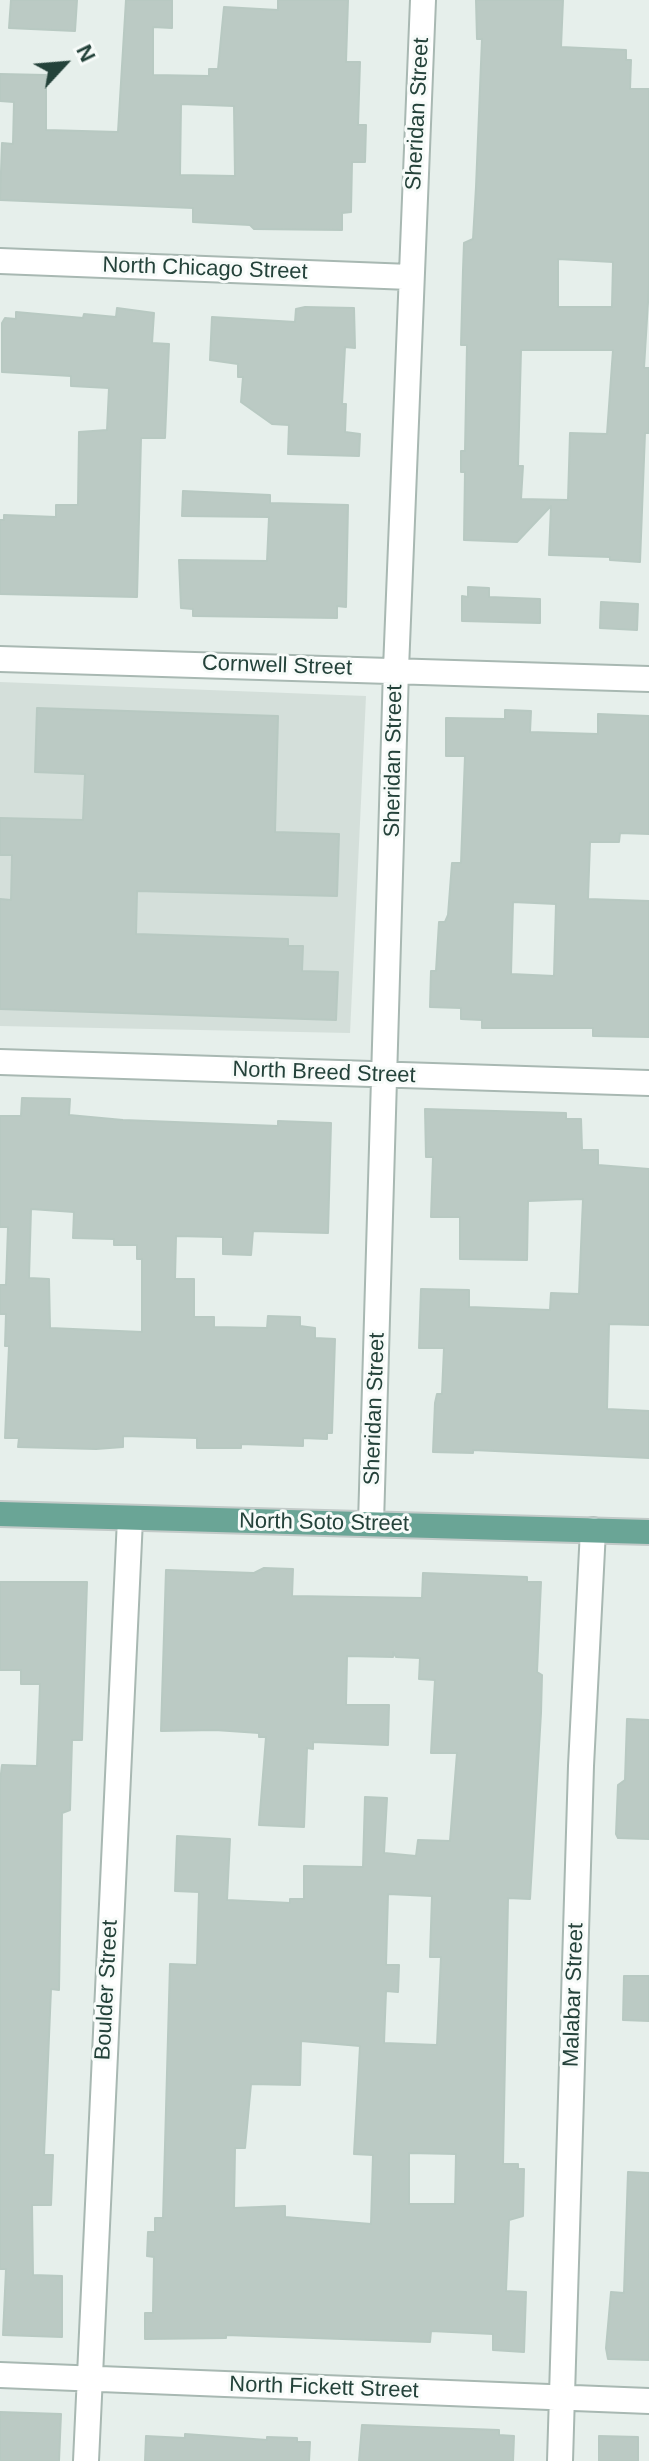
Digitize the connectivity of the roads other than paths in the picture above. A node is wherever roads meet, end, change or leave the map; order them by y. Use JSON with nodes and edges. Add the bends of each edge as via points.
{"nodes":[{"id":1,"x":423,"y":0,"type":"edge"},
{"id":2,"x":0,"y":261,"type":"edge"},
{"id":3,"x":410,"y":277,"type":"junction"},
{"id":4,"x":0,"y":659,"type":"edge"},
{"id":5,"x":396,"y":669,"type":"junction"},
{"id":6,"x":649,"y":679,"type":"edge"},
{"id":7,"x":0,"y":1062,"type":"edge"},
{"id":8,"x":386,"y":1076,"type":"junction"},
{"id":9,"x":649,"y":1083,"type":"edge"},
{"id":10,"x":0,"y":1514,"type":"edge"},
{"id":11,"x":130,"y":1519,"type":"junction"},
{"id":12,"x":371,"y":1523,"type":"junction"},
{"id":13,"x":593,"y":1530,"type":"junction"},
{"id":14,"x":649,"y":1532,"type":"edge"},
{"id":15,"x":0,"y":2375,"type":"edge"},
{"id":16,"x":88,"y":2378,"type":"junction"},
{"id":17,"x":562,"y":2398,"type":"junction"},
{"id":18,"x":649,"y":2401,"type":"edge"},
{"id":19,"x":86,"y":2461,"type":"edge"},
{"id":20,"x":560,"y":2461,"type":"edge"}],
"edges":[{"from":1,"to":3,"type":"street","name":"Sheridan Street"},
{"from":2,"to":3,"type":"street","name":"North Chicago Street"},
{"from":3,"to":5,"type":"street","name":"Sheridan Street"},
{"from":4,"to":5,"type":"street","name":"Cornwell Street"},
{"from":5,"to":6,"type":"street","name":"Cornwell Street"},
{"from":5,"to":8,"type":"street","name":"Sheridan Street"},
{"from":7,"to":8,"type":"street","name":"North Breed Street"},
{"from":8,"to":9,"type":"street","name":"North Breed Street"},
{"from":8,"to":12,"type":"street","name":"Sheridan Street"},
{"from":10,"to":11,"type":"main road","name":"North Soto Street"},
{"from":11,"to":12,"type":"main road","name":"North Soto Street"},
{"from":11,"to":16,"type":"street","name":"Boulder Street"},
{"from":12,"to":13,"type":"main road","name":"North Soto Street"},
{"from":13,"to":14,"type":"main road","name":"North Soto Street"},
{"from":13,"to":17,"type":"street","name":"Malabar Street"},
{"from":15,"to":16,"type":"street","name":"North Fickett Street"},
{"from":16,"to":17,"type":"street","name":"North Fickett Street"},
{"from":16,"to":19,"type":"street","name":"Boulder Street"},
{"from":17,"to":18,"type":"street","name":"North Fickett Street"},
{"from":17,"to":20,"type":"street","name":"Malabar Street"}]}
